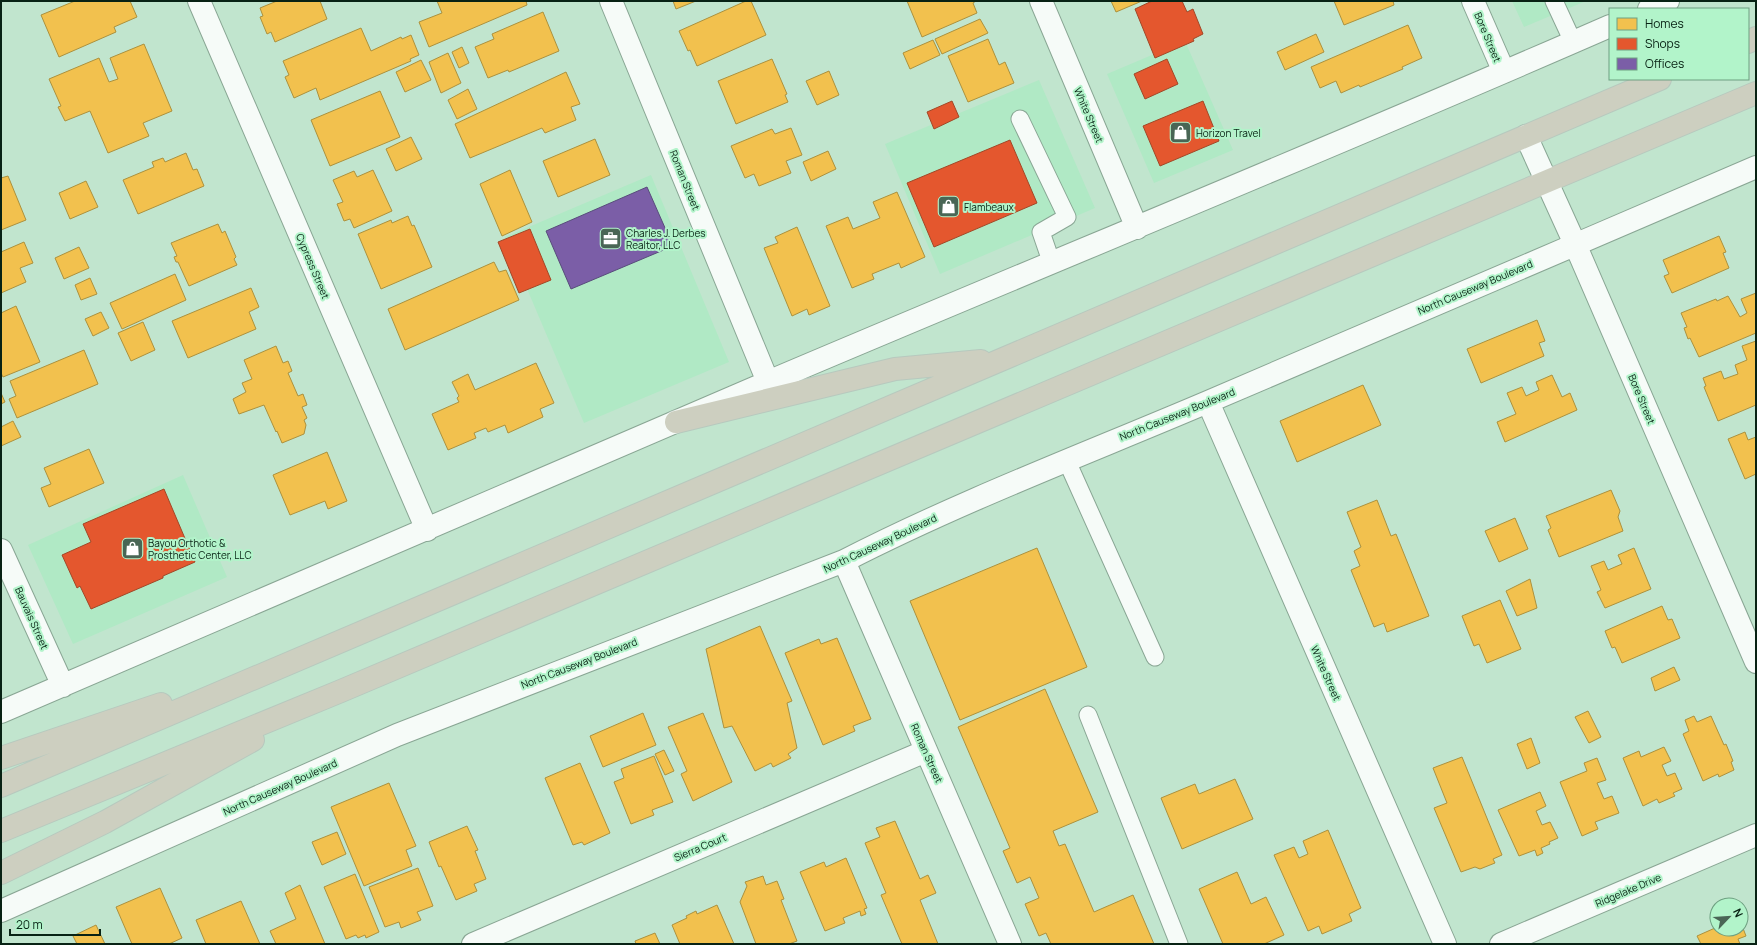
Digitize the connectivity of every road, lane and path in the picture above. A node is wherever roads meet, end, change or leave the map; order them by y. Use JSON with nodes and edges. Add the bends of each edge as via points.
{"nodes":[{"id":1,"x":199,"y":1,"type":"edge"},
{"id":2,"x":611,"y":1,"type":"edge"},
{"id":3,"x":1041,"y":1,"type":"edge"},
{"id":4,"x":1473,"y":1,"type":"edge"},
{"id":5,"x":1554,"y":1,"type":"edge"},
{"id":6,"x":1668,"y":1,"type":"edge"},
{"id":7,"x":1651,"y":8,"type":"edge"},
{"id":8,"x":1609,"y":26,"type":"edge"},
{"id":9,"x":1573,"y":42,"type":"junction"},
{"id":10,"x":1504,"y":72,"type":"junction"},
{"id":11,"x":1658,"y":80,"type":"edge"},
{"id":12,"x":1756,"y":93,"type":"edge"},
{"id":13,"x":1020,"y":119,"type":"dead end"},
{"id":14,"x":1526,"y":136,"type":"junction"},
{"id":15,"x":1756,"y":166,"type":"edge"},
{"id":16,"x":1547,"y":181,"type":"junction"},
{"id":17,"x":1137,"y":228,"type":"junction"},
{"id":18,"x":1575,"y":244,"type":"junction"},
{"id":19,"x":1052,"y":264,"type":"junction"},
{"id":20,"x":1002,"y":359,"type":"junction"},
{"id":21,"x":768,"y":382,"type":"junction"},
{"id":22,"x":1208,"y":402,"type":"junction"},
{"id":23,"x":676,"y":422,"type":"junction"},
{"id":24,"x":1066,"y":459,"type":"junction"},
{"id":25,"x":427,"y":530,"type":"junction"},
{"id":26,"x":1,"y":550,"type":"edge"},
{"id":27,"x":844,"y":561,"type":"junction"},
{"id":28,"x":321,"y":650,"type":"junction"},
{"id":29,"x":1156,"y":657,"type":"dead end"},
{"id":30,"x":1756,"y":662,"type":"edge"},
{"id":31,"x":63,"y":686,"type":"junction"},
{"id":32,"x":340,"y":691,"type":"junction"},
{"id":33,"x":1,"y":712,"type":"edge"},
{"id":34,"x":1088,"y":715,"type":"dead end"},
{"id":35,"x":926,"y":751,"type":"junction"},
{"id":36,"x":1,"y":758,"type":"edge"},
{"id":37,"x":1,"y":786,"type":"edge"},
{"id":38,"x":1,"y":831,"type":"edge"},
{"id":39,"x":1756,"y":835,"type":"edge"},
{"id":40,"x":1,"y":873,"type":"edge"},
{"id":41,"x":1,"y":911,"type":"edge"},
{"id":42,"x":473,"y":944,"type":"edge"},
{"id":43,"x":1010,"y":944,"type":"edge"},
{"id":44,"x":1179,"y":944,"type":"edge"},
{"id":45,"x":1445,"y":944,"type":"edge"},
{"id":46,"x":1501,"y":944,"type":"edge"}],
"edges":[{"from":1,"to":25,"type":"street","name":"Cypress Street"},
{"from":2,"to":21,"type":"street","name":"Roman Street"},
{"from":3,"to":17,"type":"street","name":"White Street"},
{"from":4,"to":10,"type":"street","name":"Bore Street"},
{"from":5,"to":9,"type":"lane"},
{"from":6,"to":7,"type":"street"},
{"from":8,"to":9,"type":"street"},
{"from":9,"to":10,"type":"street"},
{"from":10,"to":17,"type":"street"},
{"from":11,"to":14,"type":"highway"},
{"from":12,"to":16,"type":"highway"},
{"from":13,"to":19,"type":"lane","via":[[1067,217],[1041,232]]},
{"from":14,"to":16,"type":"street","name":"Bore Street"},
{"from":14,"to":20,"type":"highway"},
{"from":15,"to":18,"type":"street","name":"North Causeway Boulevard"},
{"from":16,"to":18,"type":"street","name":"Bore Street"},
{"from":16,"to":32,"type":"highway"},
{"from":17,"to":19,"type":"street"},
{"from":18,"to":22,"type":"street","name":"North Causeway Boulevard"},
{"from":18,"to":30,"type":"street","name":"Bore Street"},
{"from":19,"to":21,"type":"street"},
{"from":20,"to":23,"type":"highway","via":[[895,369]]},
{"from":20,"to":28,"type":"highway"},
{"from":21,"to":23,"type":"street"},
{"from":22,"to":24,"type":"street","name":"North Causeway Boulevard"},
{"from":22,"to":45,"type":"street","name":"White Street"},
{"from":23,"to":25,"type":"street"},
{"from":24,"to":27,"type":"street","name":"North Causeway Boulevard","via":[[891,536]]},
{"from":24,"to":29,"type":"lane"},
{"from":25,"to":31,"type":"street"},
{"from":26,"to":31,"type":"street","name":"Bauvais Street"},
{"from":27,"to":35,"type":"street","name":"Roman Street"},
{"from":27,"to":41,"type":"street","name":"North Causeway Boulevard","via":[[397,735]]},
{"from":28,"to":36,"type":"highway"},
{"from":28,"to":37,"type":"highway"},
{"from":31,"to":33,"type":"street"},
{"from":32,"to":38,"type":"highway"},
{"from":32,"to":40,"type":"highway","via":[[106,822]]},
{"from":34,"to":44,"type":"lane"},
{"from":35,"to":42,"type":"street","name":"Sierra Court"},
{"from":35,"to":43,"type":"street","name":"Roman Street"},
{"from":39,"to":46,"type":"street","name":"Ridgelake Drive"}]}
